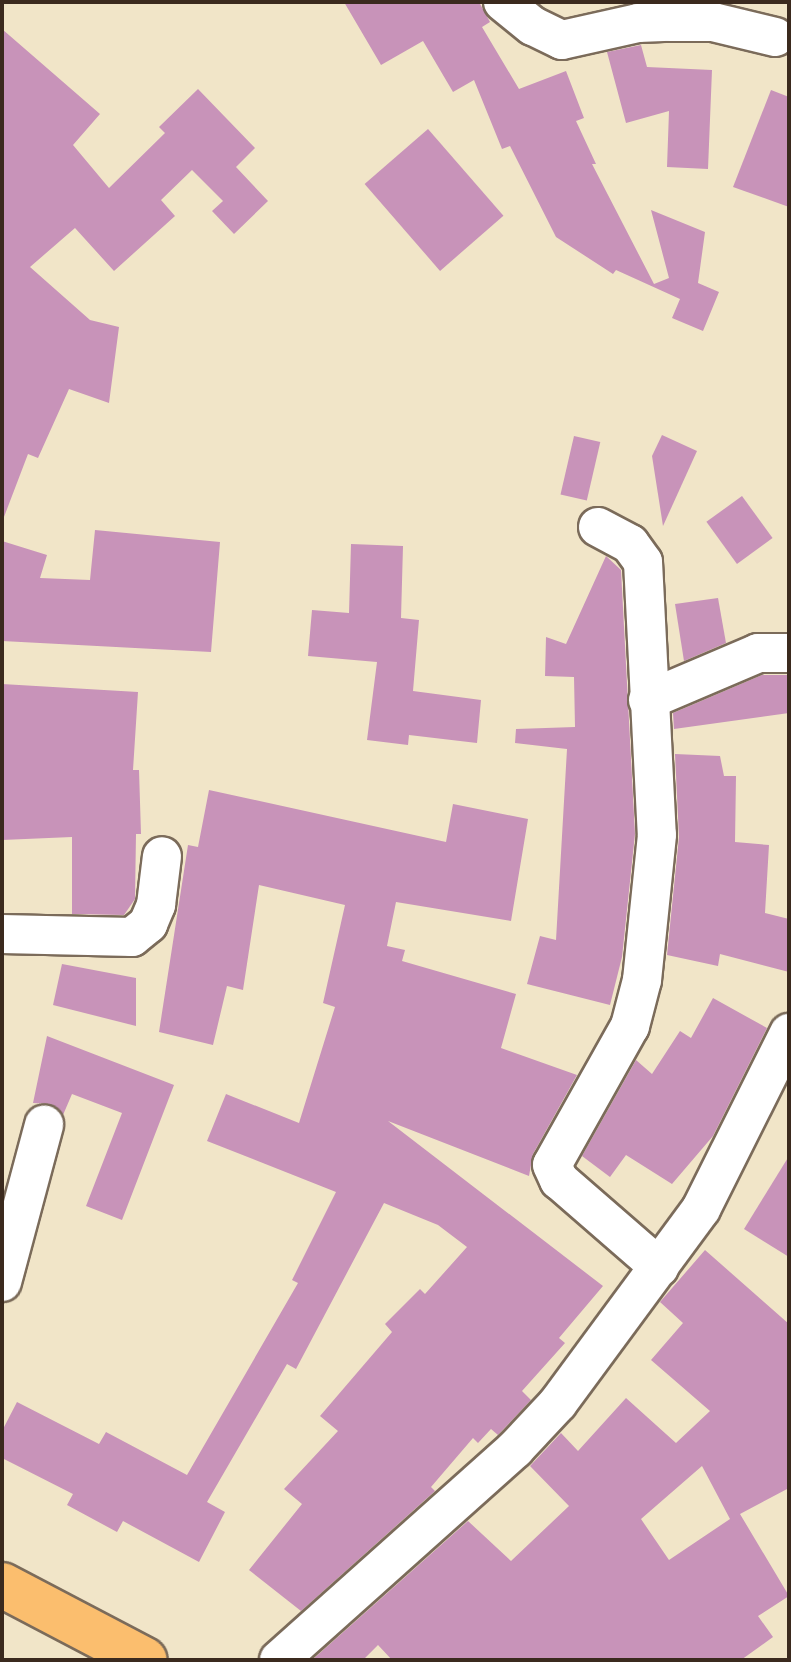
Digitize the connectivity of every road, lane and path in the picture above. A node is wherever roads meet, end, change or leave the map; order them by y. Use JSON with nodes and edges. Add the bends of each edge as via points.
{"nodes":[{"id":1,"x":503,"y":2,"type":"edge"},
{"id":2,"x":776,"y":30,"type":"edge"},
{"id":3,"x":598,"y":527,"type":"dead end"},
{"id":4,"x":789,"y":653,"type":"edge"},
{"id":5,"x":648,"y":700,"type":"junction"},
{"id":6,"x":162,"y":856,"type":"dead end"},
{"id":7,"x":2,"y":934,"type":"edge"},
{"id":8,"x":789,"y":1033,"type":"edge"},
{"id":9,"x":44,"y":1125,"type":"dead end"},
{"id":10,"x":659,"y":1267,"type":"junction"},
{"id":11,"x":2,"y":1282,"type":"edge"},
{"id":12,"x":2,"y":1585,"type":"edge"},
{"id":13,"x":2,"y":1609,"type":"edge"},
{"id":14,"x":98,"y":1660,"type":"edge"},
{"id":15,"x":145,"y":1660,"type":"edge"},
{"id":16,"x":279,"y":1660,"type":"edge"}],
"edges":[{"from":1,"to":2,"type":"street","via":[[562,40],[638,23],[713,22]]},
{"from":3,"to":5,"type":"street","via":[[630,544],[643,562]]},
{"from":4,"to":5,"type":"street","via":[[758,653]]},
{"from":5,"to":10,"type":"street","via":[[657,835],[642,980],[630,1026],[552,1165],[559,1180]]},
{"from":6,"to":7,"type":"street","via":[[156,905],[148,924],[132,937]]},
{"from":8,"to":10,"type":"street","via":[[701,1209]]},
{"from":9,"to":11,"type":"street"},
{"from":10,"to":16,"type":"street","via":[[558,1403],[515,1449]]},
{"from":12,"to":15,"type":"main road"},
{"from":13,"to":14,"type":"main road"}]}
